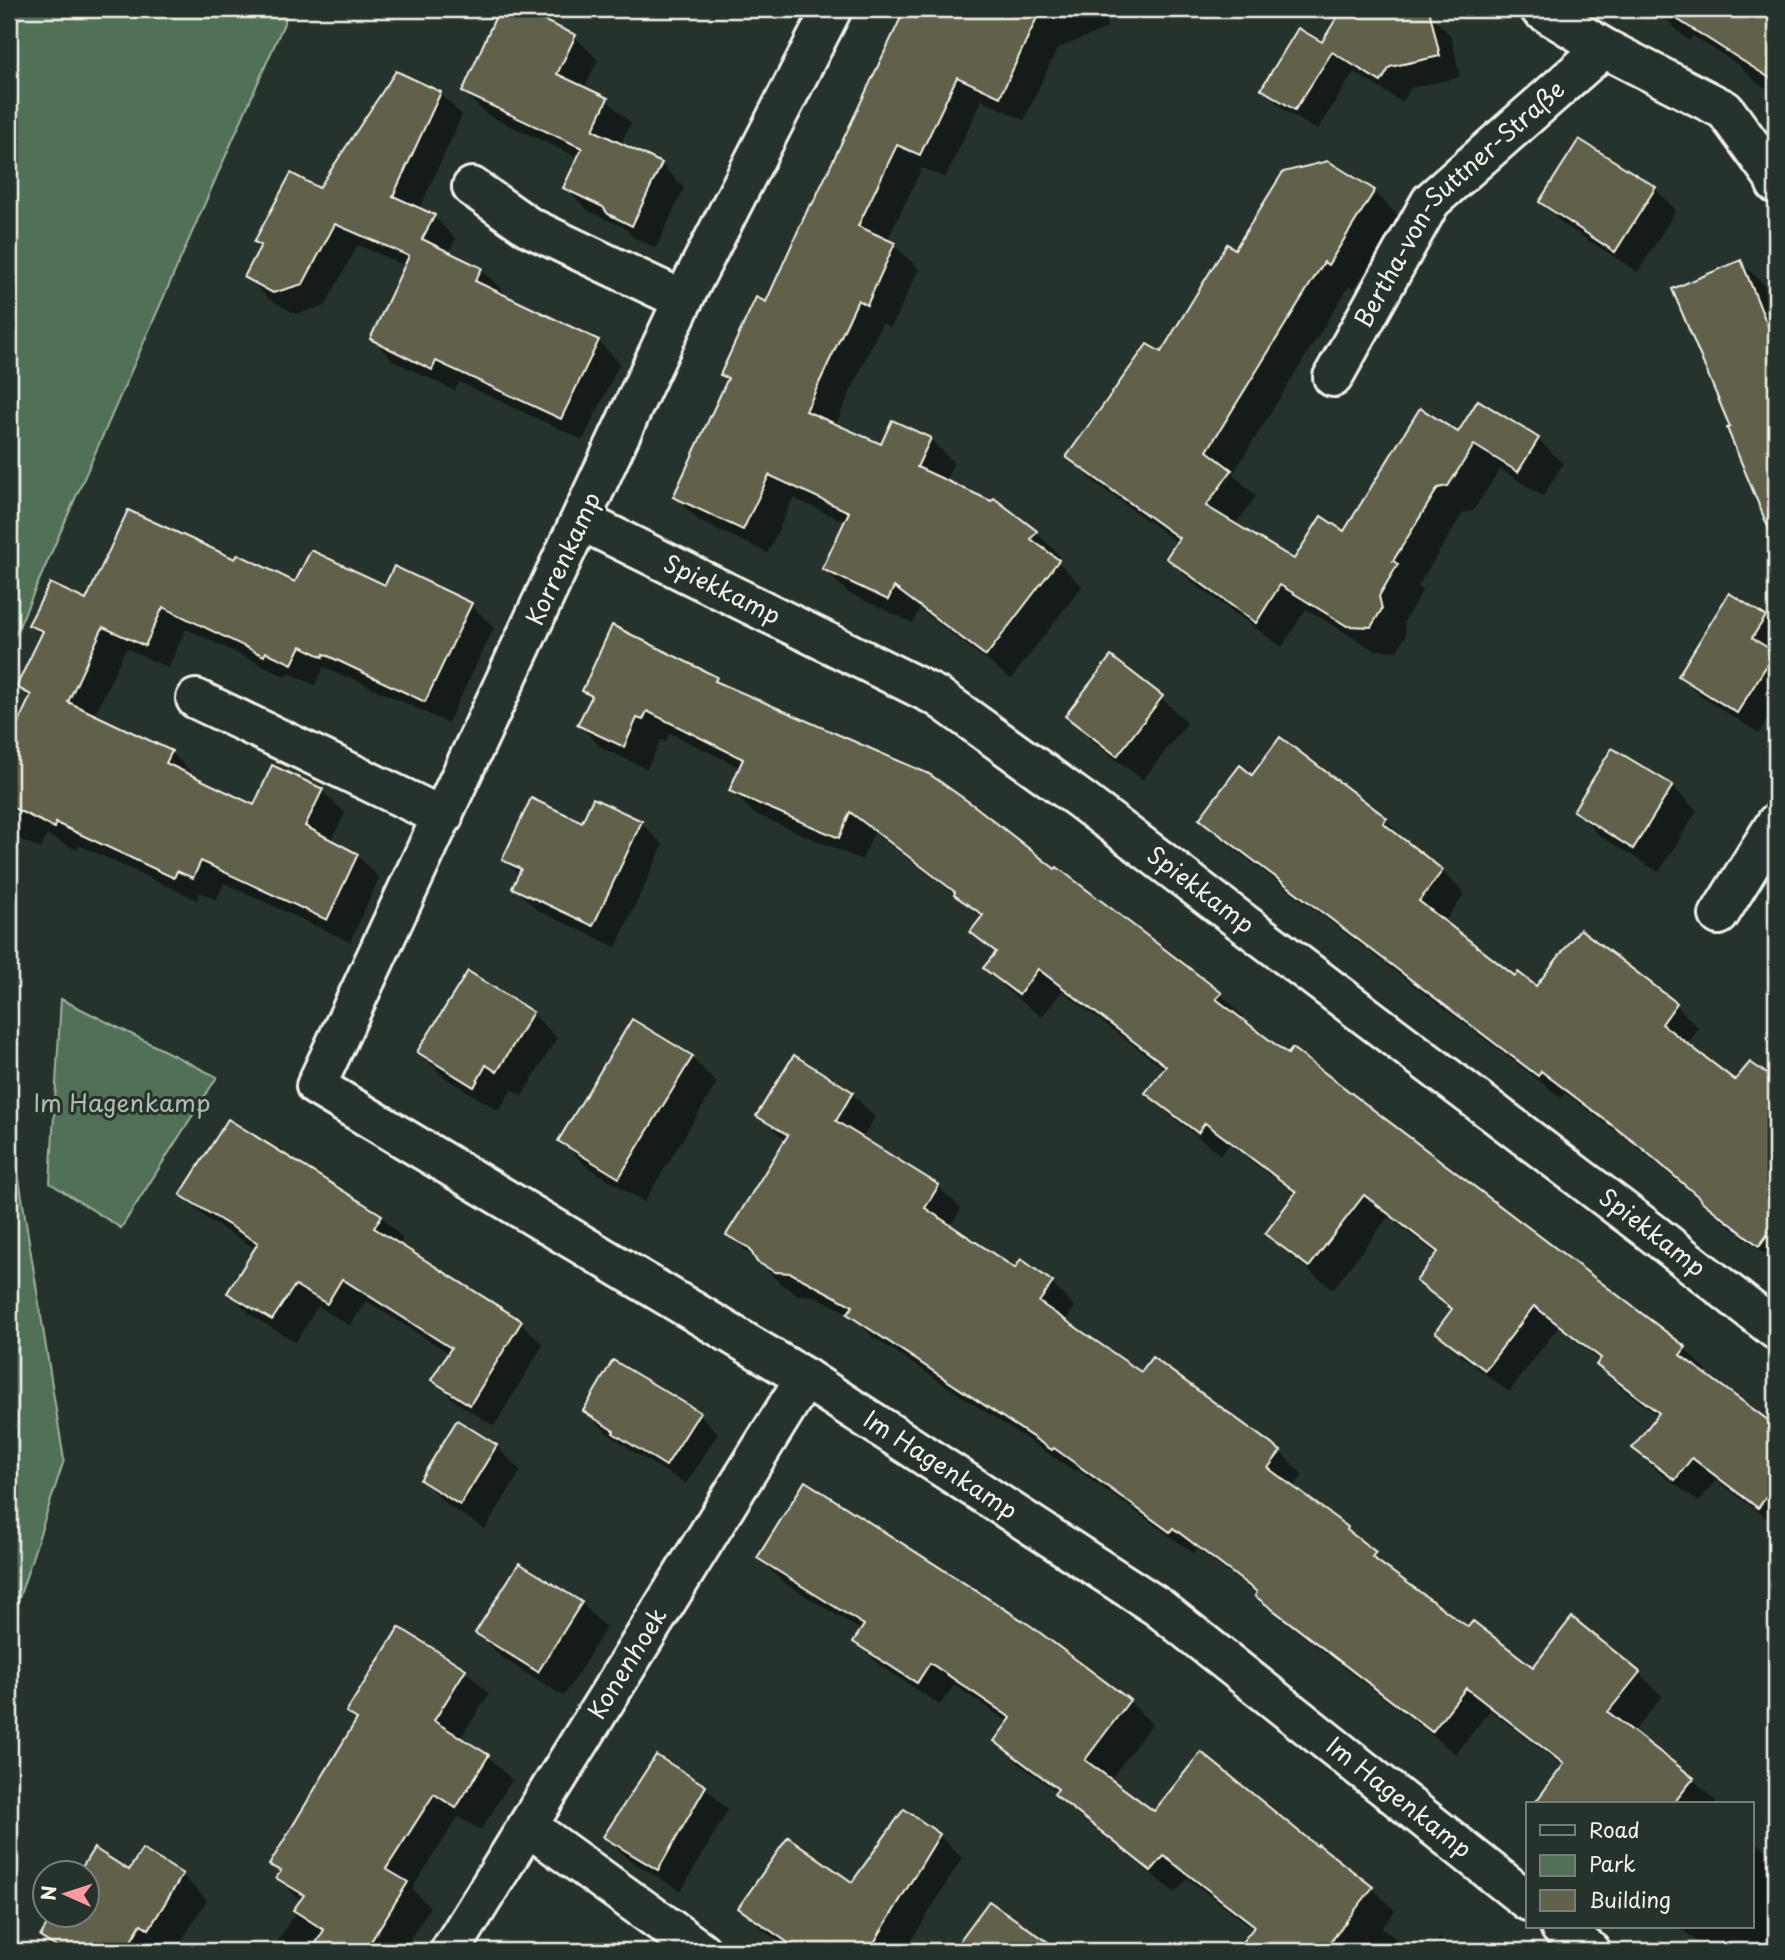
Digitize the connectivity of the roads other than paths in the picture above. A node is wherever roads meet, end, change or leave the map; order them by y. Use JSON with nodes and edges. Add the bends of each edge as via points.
{"nodes":[{"id":1,"x":832,"y":9,"type":"edge"},
{"id":2,"x":1539,"y":9,"type":"edge"},
{"id":3,"x":1604,"y":48,"type":"junction"},
{"id":4,"x":1776,"y":184,"type":"edge"},
{"id":5,"x":472,"y":187,"type":"dead end"},
{"id":6,"x":683,"y":300,"type":"junction"},
{"id":7,"x":1333,"y":377,"type":"dead end"},
{"id":8,"x":582,"y":521,"type":"junction"},
{"id":9,"x":196,"y":699,"type":"dead end"},
{"id":10,"x":443,"y":817,"type":"junction"},
{"id":11,"x":1776,"y":823,"type":"edge"},
{"id":12,"x":1719,"y":915,"type":"dead end"},
{"id":13,"x":316,"y":1086,"type":"joint"},
{"id":14,"x":1776,"y":1330,"type":"edge"},
{"id":15,"x":805,"y":1378,"type":"junction"},
{"id":16,"x":529,"y":1827,"type":"junction"},
{"id":17,"x":1526,"y":1899,"type":"edge"},
{"id":18,"x":1561,"y":1928,"type":"edge"},
{"id":19,"x":450,"y":1951,"type":"edge"},
{"id":20,"x":701,"y":1951,"type":"edge"},
{"id":21,"x":1590,"y":1951,"type":"edge"}],
"edges":[{"from":1,"to":6,"type":"street","name":"Korrenkamp"},
{"from":2,"to":3,"type":"street"},
{"from":3,"to":4,"type":"street","via":[[1725,110]]},
{"from":3,"to":7,"type":"street","name":"Bertha-von-Suttner-Straße","via":[[1431,201]]},
{"from":5,"to":6,"type":"street","via":[[529,227]]},
{"from":6,"to":8,"type":"street","name":"Korrenkamp"},
{"from":8,"to":10,"type":"street","name":"Korrenkamp"},
{"from":8,"to":14,"type":"street","name":"Spiekkamp","via":[[937,697],[1092,809]]},
{"from":9,"to":10,"type":"street"},
{"from":10,"to":13,"type":"street","name":"Korrenkamp"},
{"from":11,"to":12,"type":"street"},
{"from":13,"to":15,"type":"street","name":"Im Hagenkamp"},
{"from":15,"to":16,"type":"street","name":"Konenhoek"},
{"from":15,"to":17,"type":"street","name":"Im Hagenkamp","via":[[1158,1607]]},
{"from":16,"to":19,"type":"street","name":"Konenhoek"},
{"from":16,"to":20,"type":"street"},
{"from":18,"to":21,"type":"street"}]}
